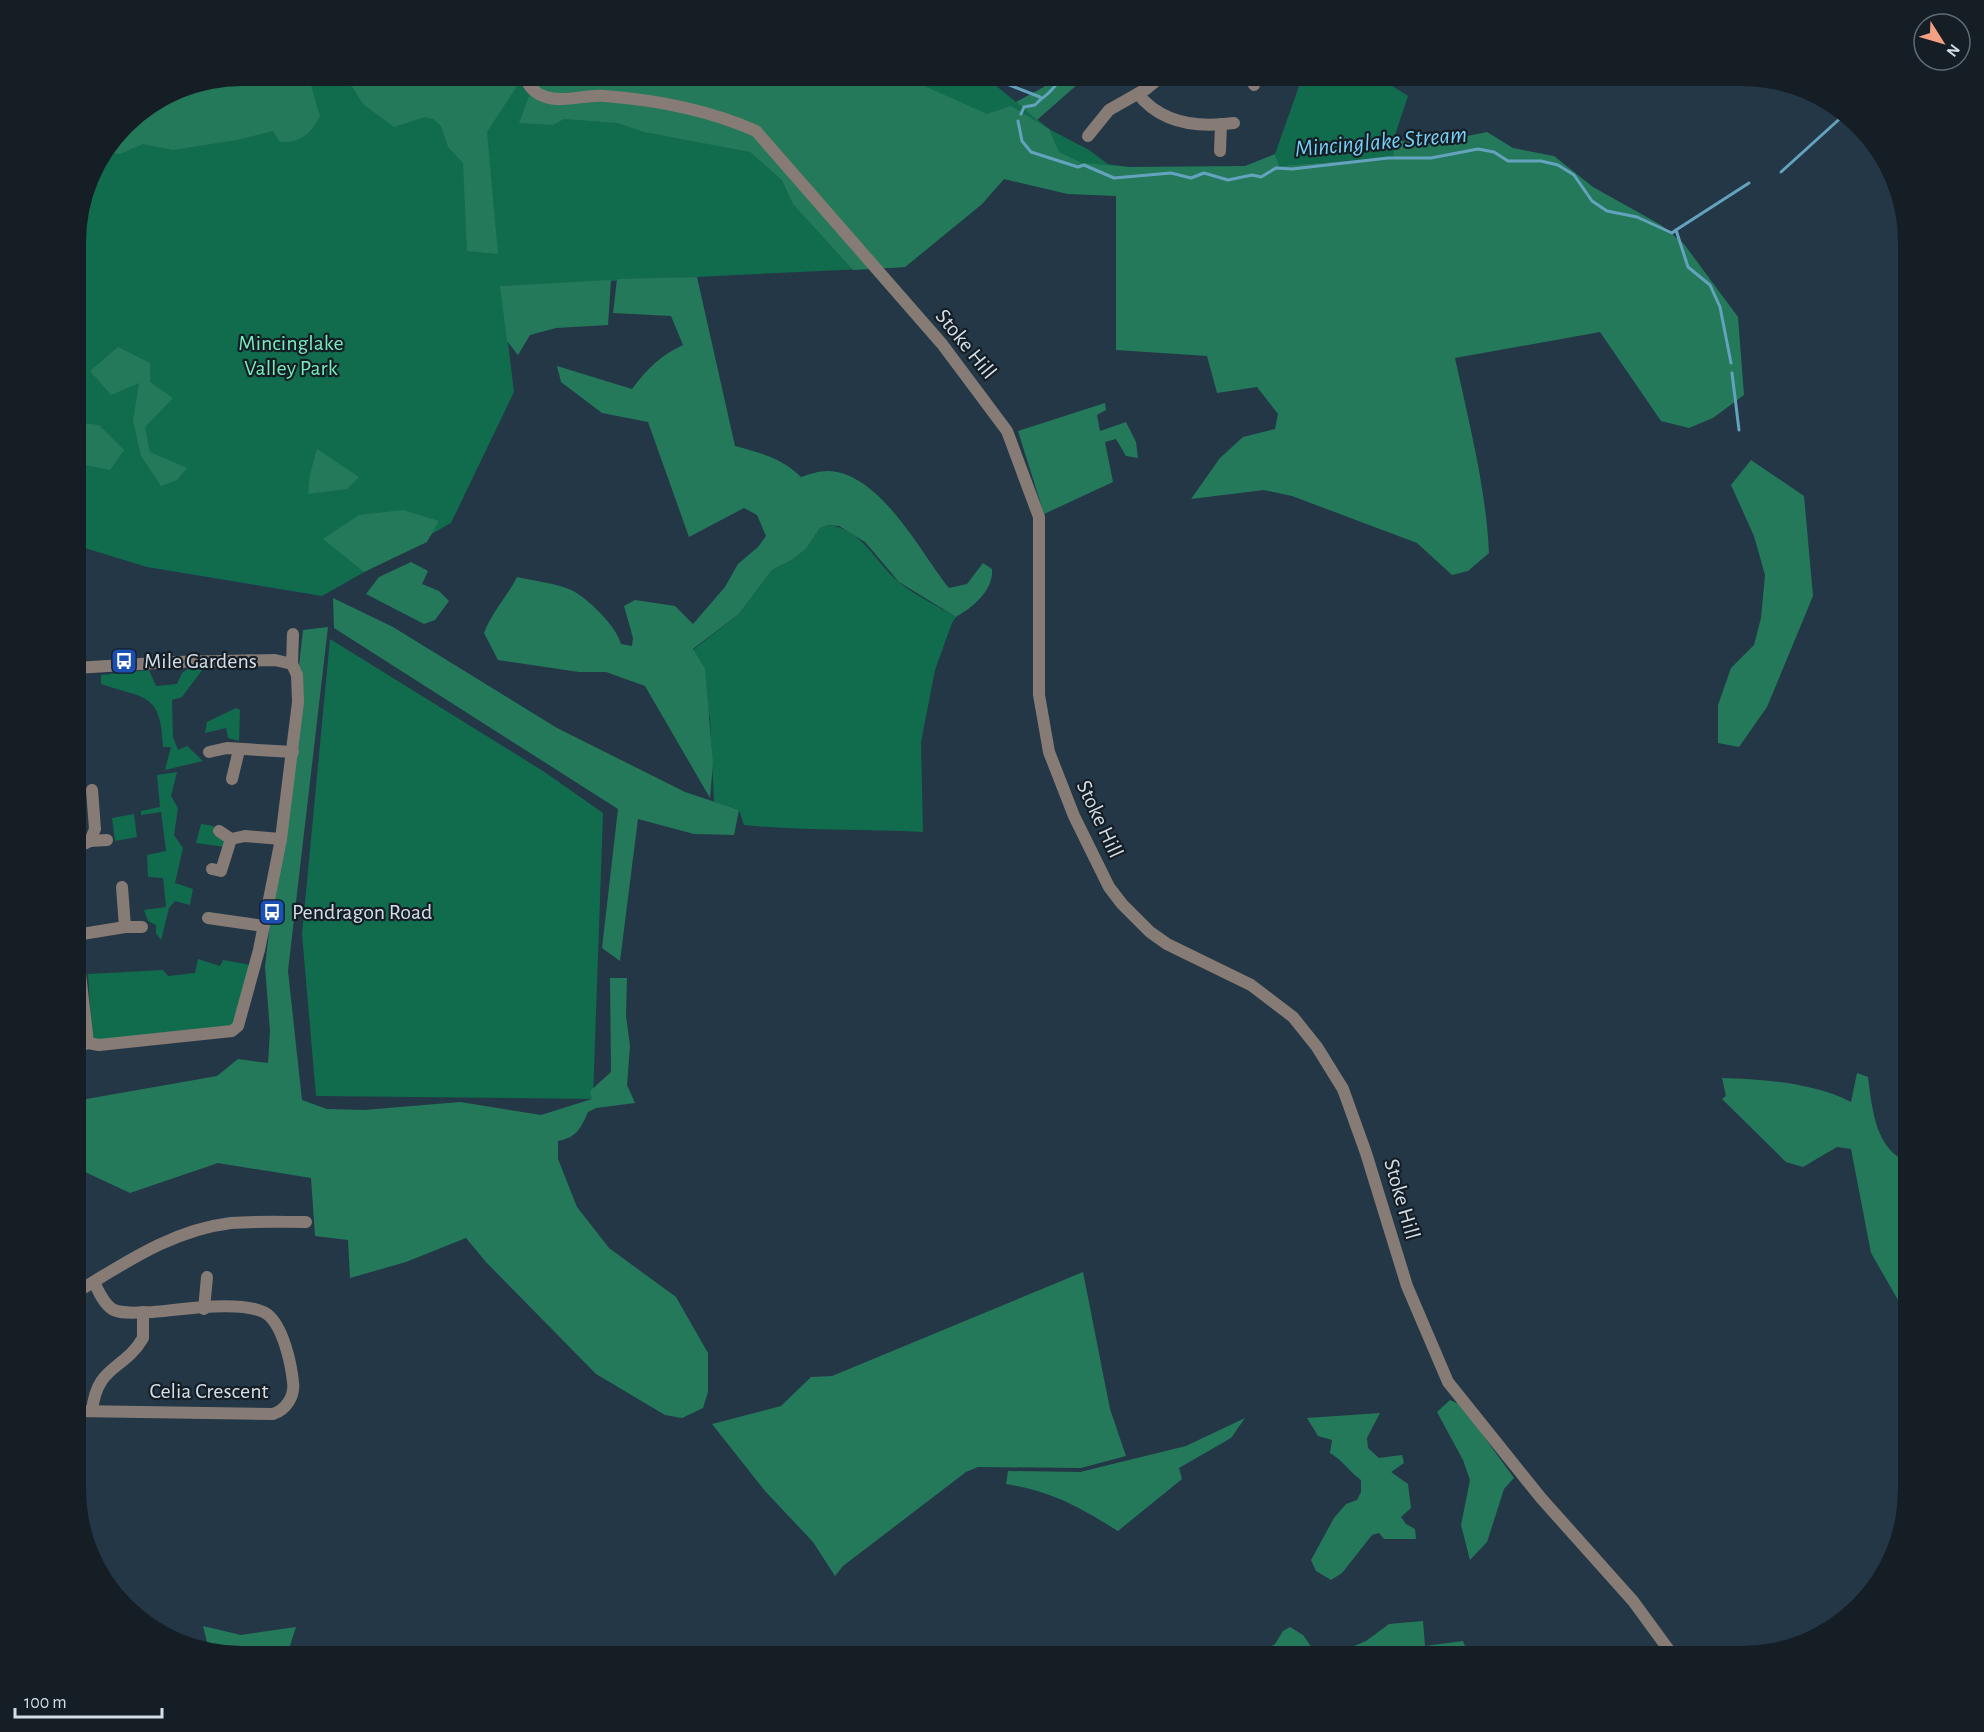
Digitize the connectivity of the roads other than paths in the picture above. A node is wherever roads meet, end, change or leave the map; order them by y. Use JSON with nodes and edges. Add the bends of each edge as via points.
{"nodes":[{"id":1,"x":529,"y":85,"type":"edge"},
{"id":2,"x":1150,"y":85,"type":"edge"},
{"id":3,"x":1138,"y":94,"type":"junction"},
{"id":4,"x":1234,"y":123,"type":"dead end"},
{"id":5,"x":1221,"y":124,"type":"junction"},
{"id":6,"x":1088,"y":136,"type":"dead end"},
{"id":7,"x":1221,"y":151,"type":"dead end"},
{"id":8,"x":293,"y":634,"type":"dead end"},
{"id":9,"x":292,"y":664,"type":"junction"},
{"id":10,"x":86,"y":667,"type":"edge"},
{"id":11,"x":239,"y":750,"type":"junction"},
{"id":12,"x":209,"y":752,"type":"dead end"},
{"id":13,"x":293,"y":752,"type":"junction"},
{"id":14,"x":232,"y":779,"type":"dead end"},
{"id":15,"x":92,"y":790,"type":"dead end"},
{"id":16,"x":219,"y":831,"type":"dead end"},
{"id":17,"x":231,"y":839,"type":"junction"},
{"id":18,"x":281,"y":839,"type":"junction"},
{"id":19,"x":107,"y":840,"type":"dead end"},
{"id":20,"x":90,"y":841,"type":"junction"},
{"id":21,"x":86,"y":843,"type":"edge"},
{"id":22,"x":212,"y":869,"type":"dead end"},
{"id":23,"x":122,"y":886,"type":"dead end"},
{"id":24,"x":208,"y":918,"type":"dead end"},
{"id":25,"x":264,"y":926,"type":"junction"},
{"id":26,"x":125,"y":927,"type":"junction"},
{"id":27,"x":142,"y":927,"type":"dead end"},
{"id":28,"x":86,"y":931,"type":"edge"},
{"id":29,"x":86,"y":1024,"type":"edge"},
{"id":30,"x":88,"y":1043,"type":"joint"},
{"id":31,"x":306,"y":1222,"type":"dead end"},
{"id":32,"x":207,"y":1277,"type":"dead end"},
{"id":33,"x":94,"y":1282,"type":"junction"},
{"id":34,"x":86,"y":1287,"type":"edge"},
{"id":35,"x":204,"y":1309,"type":"junction"},
{"id":36,"x":143,"y":1312,"type":"junction"},
{"id":37,"x":86,"y":1411,"type":"edge"},
{"id":38,"x":92,"y":1411,"type":"junction"},
{"id":39,"x":1666,"y":1646,"type":"edge"}],
"edges":[{"from":1,"to":39,"type":"street","name":"Stoke Hill","via":[[548,98],[603,95],[679,106],[756,131],[942,344],[1007,431],[1039,517],[1040,695],[1050,752],[1098,866],[1122,904],[1149,932],[1251,985],[1293,1017],[1317,1047],[1343,1089],[1407,1286],[1448,1382],[1546,1505],[1633,1601]]},
{"from":2,"to":3,"type":"street"},
{"from":3,"to":5,"type":"street","via":[[1157,113],[1174,121]]},
{"from":3,"to":6,"type":"street","via":[[1109,110]]},
{"from":4,"to":5,"type":"street"},
{"from":5,"to":7,"type":"street"},
{"from":8,"to":9,"type":"street"},
{"from":9,"to":10,"type":"street","via":[[275,660]]},
{"from":9,"to":13,"type":"street","via":[[297,675]]},
{"from":11,"to":12,"type":"street"},
{"from":11,"to":13,"type":"street"},
{"from":11,"to":14,"type":"street"},
{"from":13,"to":18,"type":"street"},
{"from":15,"to":20,"type":"street","via":[[94,829]]},
{"from":16,"to":17,"type":"street"},
{"from":17,"to":18,"type":"street"},
{"from":17,"to":22,"type":"street","via":[[221,871]]},
{"from":18,"to":25,"type":"street"},
{"from":19,"to":20,"type":"street"},
{"from":20,"to":21,"type":"street"},
{"from":23,"to":26,"type":"street"},
{"from":24,"to":25,"type":"street"},
{"from":25,"to":30,"type":"street","via":[[238,1026],[232,1031],[99,1046]]},
{"from":26,"to":27,"type":"street"},
{"from":26,"to":28,"type":"street"},
{"from":29,"to":30,"type":"street"},
{"from":31,"to":33,"type":"street","via":[[231,1223],[185,1234],[138,1254]]},
{"from":32,"to":35,"type":"street"},
{"from":33,"to":34,"type":"street"},
{"from":33,"to":36,"type":"street","name":"Celia Crescent","via":[[112,1309]]},
{"from":35,"to":36,"type":"street","name":"Celia Crescent"},
{"from":35,"to":38,"type":"street","name":"Celia Crescent","via":[[252,1308],[271,1318],[294,1387],[283,1409],[258,1415]]},
{"from":36,"to":38,"type":"street","via":[[143,1338],[99,1382]]},
{"from":37,"to":38,"type":"street","name":"Celia Crescent"}]}
